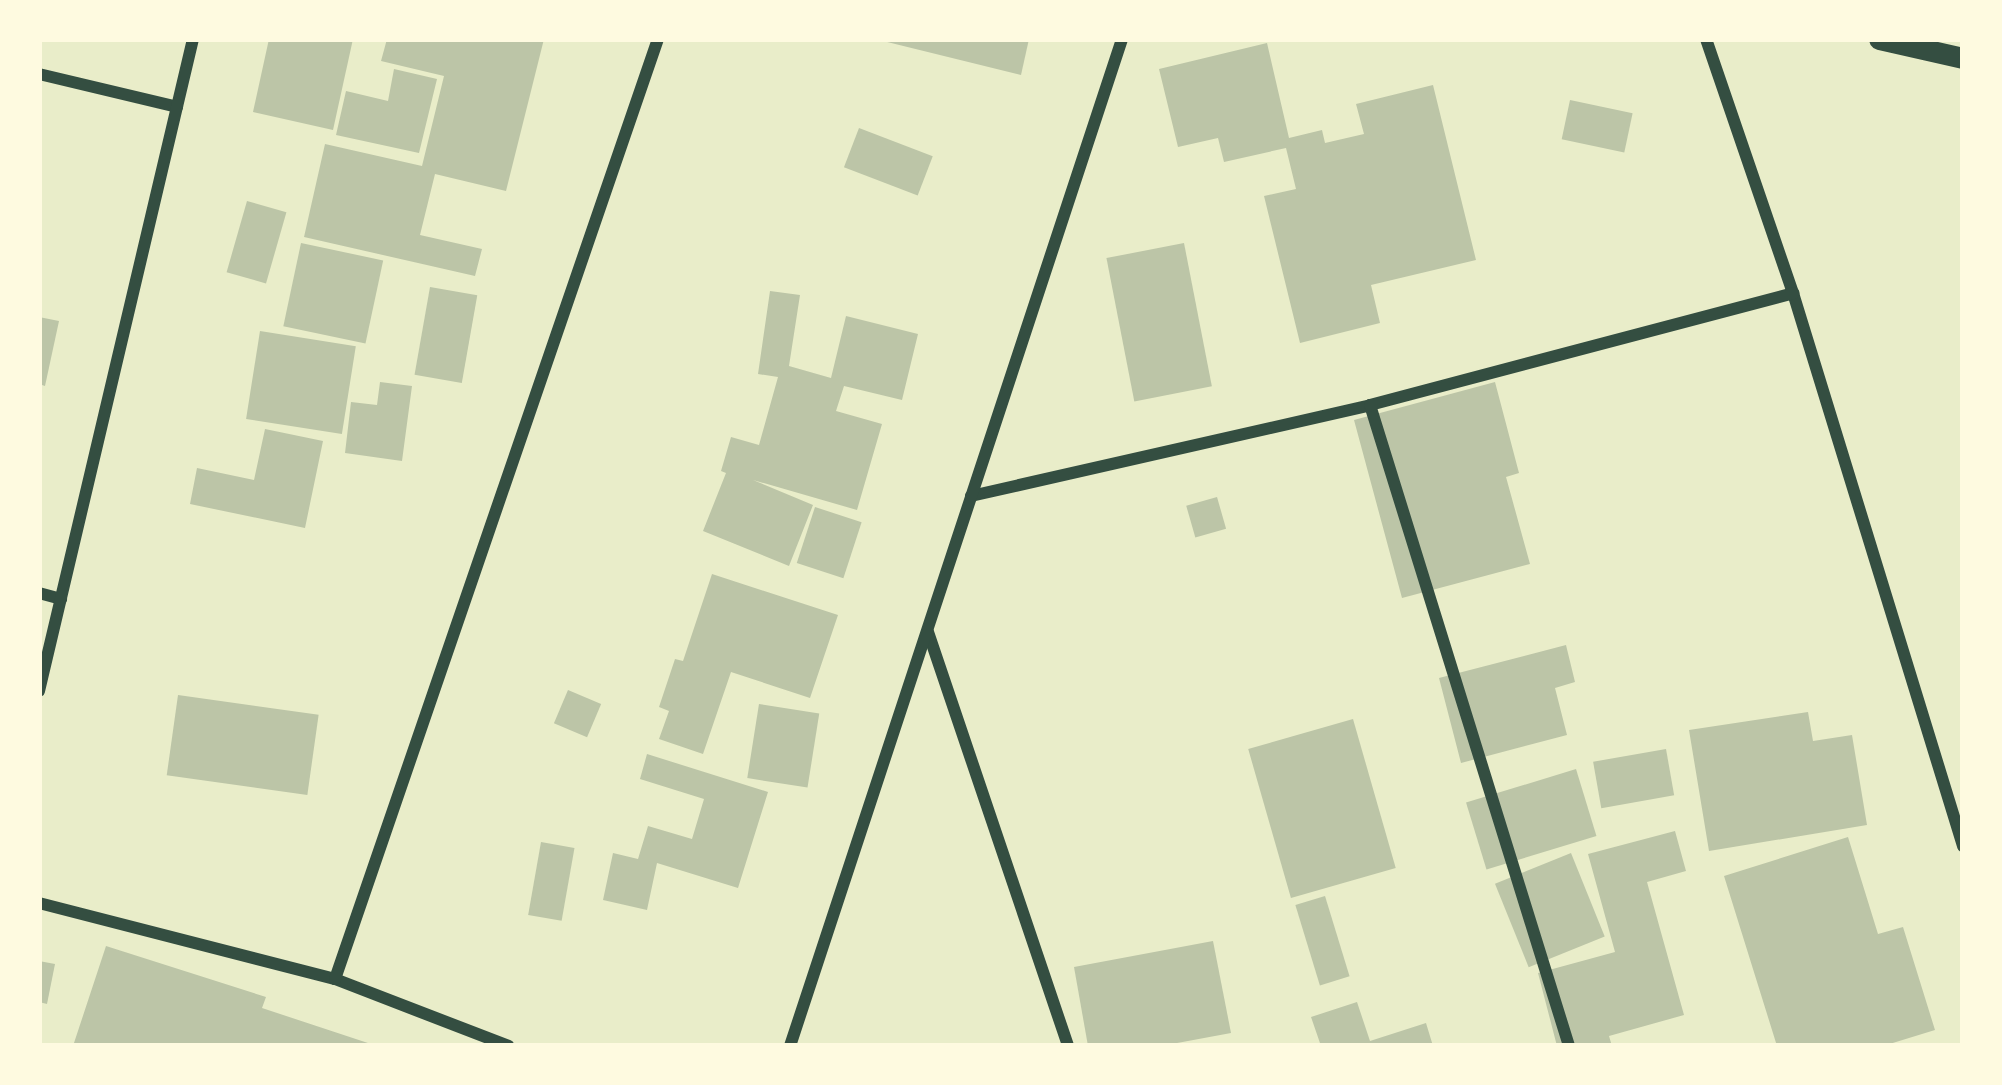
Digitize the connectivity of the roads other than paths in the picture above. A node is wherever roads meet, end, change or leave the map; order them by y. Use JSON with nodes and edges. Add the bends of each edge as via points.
{"nodes":[{"id":1,"x":193,"y":39,"type":"edge"},
{"id":2,"x":658,"y":39,"type":"edge"},
{"id":3,"x":1122,"y":39,"type":"edge"},
{"id":4,"x":1706,"y":39,"type":"edge"},
{"id":5,"x":1879,"y":39,"type":"edge"},
{"id":6,"x":1963,"y":58,"type":"edge"},
{"id":7,"x":39,"y":74,"type":"edge"},
{"id":8,"x":177,"y":106,"type":"junction"},
{"id":9,"x":1793,"y":293,"type":"junction"},
{"id":10,"x":1370,"y":405,"type":"junction"},
{"id":11,"x":971,"y":496,"type":"junction"},
{"id":12,"x":39,"y":593,"type":"edge"},
{"id":13,"x":61,"y":599,"type":"junction"},
{"id":14,"x":927,"y":630,"type":"junction"},
{"id":15,"x":39,"y":692,"type":"edge"},
{"id":16,"x":1963,"y":846,"type":"edge"},
{"id":17,"x":39,"y":903,"type":"edge"},
{"id":18,"x":335,"y":979,"type":"junction"},
{"id":19,"x":509,"y":1046,"type":"edge"},
{"id":20,"x":790,"y":1046,"type":"edge"},
{"id":21,"x":1068,"y":1046,"type":"edge"},
{"id":22,"x":1570,"y":1046,"type":"edge"}],
"edges":[{"from":1,"to":8,"type":"street"},
{"from":2,"to":18,"type":"street"},
{"from":3,"to":11,"type":"street"},
{"from":4,"to":9,"type":"street"},
{"from":5,"to":6,"type":"street"},
{"from":7,"to":8,"type":"street"},
{"from":8,"to":13,"type":"street"},
{"from":9,"to":10,"type":"street"},
{"from":9,"to":16,"type":"street"},
{"from":10,"to":11,"type":"street"},
{"from":10,"to":22,"type":"street"},
{"from":11,"to":14,"type":"street"},
{"from":12,"to":13,"type":"street"},
{"from":13,"to":15,"type":"street"},
{"from":14,"to":20,"type":"street"},
{"from":14,"to":21,"type":"street"},
{"from":17,"to":18,"type":"street"},
{"from":18,"to":19,"type":"street"}]}
